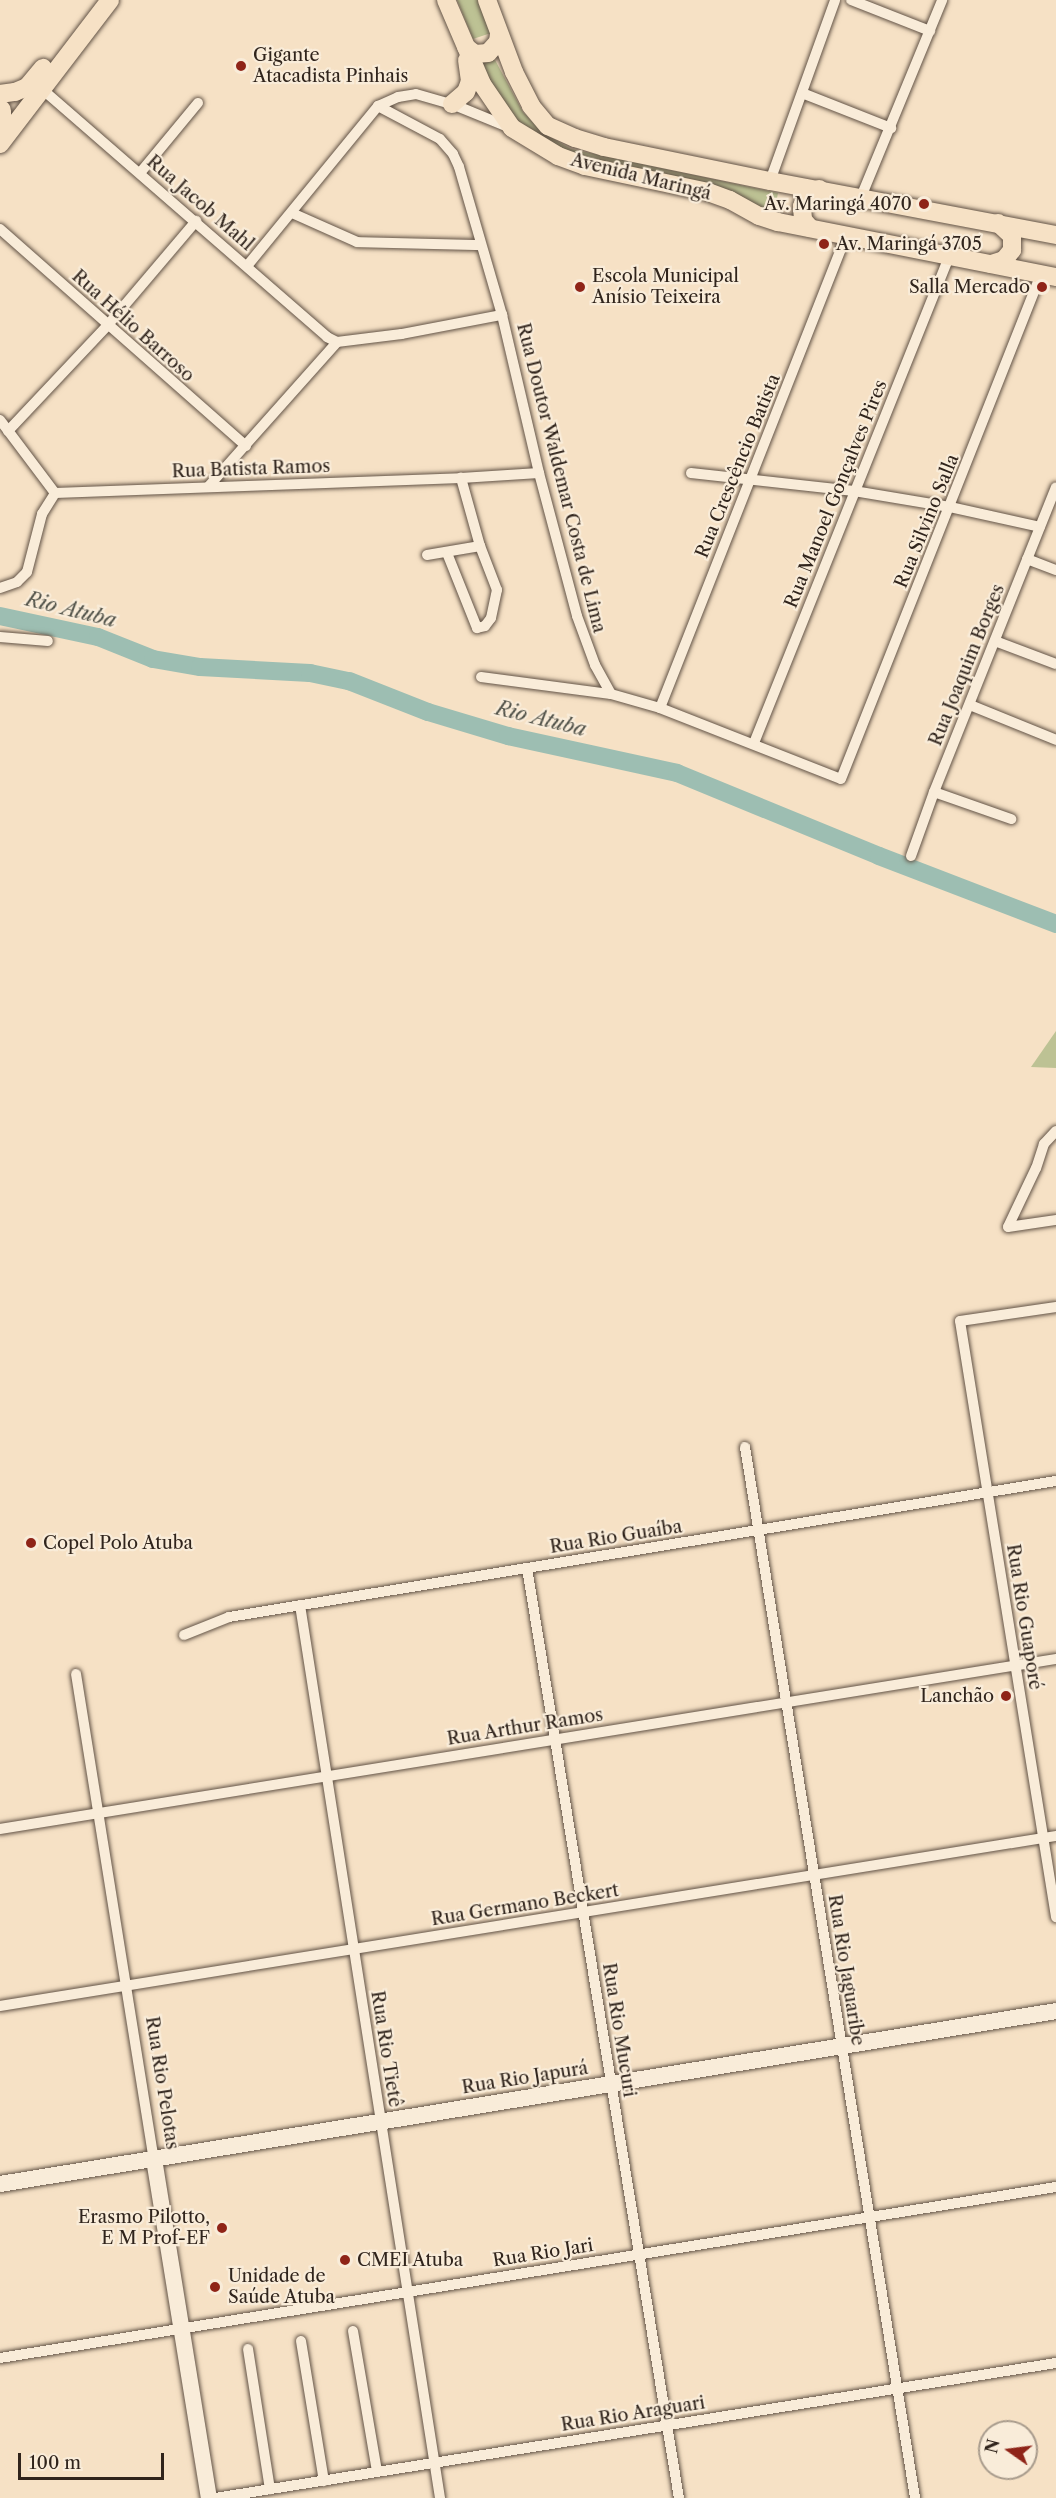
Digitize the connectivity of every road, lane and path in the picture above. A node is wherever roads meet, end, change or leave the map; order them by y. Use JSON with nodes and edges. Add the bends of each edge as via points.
{"nodes":[{"id":1,"x":96,"y":0,"type":"edge"},
{"id":2,"x":110,"y":0,"type":"edge"},
{"id":3,"x":446,"y":0,"type":"edge"},
{"id":4,"x":486,"y":0,"type":"edge"},
{"id":5,"x":835,"y":0,"type":"edge"},
{"id":6,"x":851,"y":0,"type":"edge"},
{"id":7,"x":942,"y":0,"type":"edge"},
{"id":8,"x":930,"y":31,"type":"junction"},
{"id":9,"x":499,"y":33,"type":"junction"},
{"id":10,"x":466,"y":46,"type":"junction"},
{"id":11,"x":42,"y":89,"type":"junction"},
{"id":12,"x":802,"y":93,"type":"junction"},
{"id":13,"x":0,"y":94,"type":"edge"},
{"id":14,"x":198,"y":103,"type":"dead end"},
{"id":15,"x":452,"y":104,"type":"junction"},
{"id":16,"x":378,"y":106,"type":"junction"},
{"id":17,"x":0,"y":110,"type":"edge"},
{"id":18,"x":512,"y":128,"type":"junction"},
{"id":19,"x":891,"y":128,"type":"junction"},
{"id":20,"x":0,"y":134,"type":"edge"},
{"id":21,"x":0,"y":144,"type":"edge"},
{"id":22,"x":140,"y":173,"type":"junction"},
{"id":23,"x":770,"y":181,"type":"junction"},
{"id":24,"x":819,"y":189,"type":"junction"},
{"id":25,"x":861,"y":197,"type":"junction"},
{"id":26,"x":292,"y":213,"type":"junction"},
{"id":27,"x":196,"y":221,"type":"junction"},
{"id":28,"x":998,"y":223,"type":"junction"},
{"id":29,"x":810,"y":228,"type":"junction"},
{"id":30,"x":0,"y":229,"type":"edge"},
{"id":31,"x":1056,"y":235,"type":"edge"},
{"id":32,"x":846,"y":236,"type":"junction"},
{"id":33,"x":480,"y":245,"type":"junction"},
{"id":34,"x":949,"y":257,"type":"junction"},
{"id":35,"x":991,"y":264,"type":"junction"},
{"id":36,"x":247,"y":266,"type":"junction"},
{"id":37,"x":1048,"y":276,"type":"edge"},
{"id":38,"x":502,"y":315,"type":"junction"},
{"id":39,"x":107,"y":326,"type":"junction"},
{"id":40,"x":337,"y":342,"type":"junction"},
{"id":41,"x":0,"y":420,"type":"edge"},
{"id":42,"x":8,"y":431,"type":"junction"},
{"id":43,"x":246,"y":446,"type":"junction"},
{"id":44,"x":539,"y":473,"type":"junction"},
{"id":45,"x":691,"y":473,"type":"dead end"},
{"id":46,"x":461,"y":478,"type":"junction"},
{"id":47,"x":751,"y":479,"type":"junction"},
{"id":48,"x":208,"y":487,"type":"junction"},
{"id":49,"x":1056,"y":487,"type":"edge"},
{"id":50,"x":854,"y":491,"type":"junction"},
{"id":51,"x":55,"y":493,"type":"junction"},
{"id":52,"x":950,"y":507,"type":"junction"},
{"id":53,"x":1040,"y":527,"type":"junction"},
{"id":54,"x":480,"y":546,"type":"junction"},
{"id":55,"x":447,"y":553,"type":"junction"},
{"id":56,"x":427,"y":555,"type":"dead end"},
{"id":57,"x":1027,"y":559,"type":"junction"},
{"id":58,"x":1056,"y":570,"type":"edge"},
{"id":59,"x":0,"y":588,"type":"edge"},
{"id":60,"x":0,"y":638,"type":"edge"},
{"id":61,"x":48,"y":641,"type":"dead end"},
{"id":62,"x":995,"y":641,"type":"junction"},
{"id":63,"x":1056,"y":664,"type":"edge"},
{"id":64,"x":481,"y":677,"type":"dead end"},
{"id":65,"x":611,"y":694,"type":"junction"},
{"id":66,"x":970,"y":705,"type":"junction"},
{"id":67,"x":660,"y":708,"type":"junction"},
{"id":68,"x":1056,"y":740,"type":"edge"},
{"id":69,"x":754,"y":743,"type":"junction"},
{"id":70,"x":934,"y":792,"type":"junction"},
{"id":71,"x":1011,"y":819,"type":"dead end"},
{"id":72,"x":911,"y":856,"type":"dead end"},
{"id":73,"x":1056,"y":1131,"type":"edge"},
{"id":74,"x":1056,"y":1223,"type":"edge"},
{"id":75,"x":1056,"y":1307,"type":"edge"},
{"id":76,"x":745,"y":1448,"type":"dead end"},
{"id":77,"x":1056,"y":1481,"type":"edge"},
{"id":78,"x":988,"y":1492,"type":"junction"},
{"id":79,"x":759,"y":1530,"type":"junction"},
{"id":80,"x":527,"y":1568,"type":"junction"},
{"id":81,"x":300,"y":1605,"type":"junction"},
{"id":82,"x":184,"y":1635,"type":"dead end"},
{"id":83,"x":1056,"y":1659,"type":"edge"},
{"id":84,"x":1016,"y":1665,"type":"junction"},
{"id":85,"x":76,"y":1674,"type":"dead end"},
{"id":86,"x":786,"y":1702,"type":"junction"},
{"id":87,"x":555,"y":1739,"type":"junction"},
{"id":88,"x":327,"y":1776,"type":"junction"},
{"id":89,"x":98,"y":1813,"type":"junction"},
{"id":90,"x":0,"y":1829,"type":"edge"},
{"id":91,"x":1056,"y":1836,"type":"edge"},
{"id":92,"x":1043,"y":1838,"type":"junction"},
{"id":93,"x":814,"y":1875,"type":"junction"},
{"id":94,"x":583,"y":1912,"type":"junction"},
{"id":95,"x":1056,"y":1917,"type":"edge"},
{"id":96,"x":353,"y":1949,"type":"junction"},
{"id":97,"x":126,"y":1986,"type":"junction"},
{"id":98,"x":0,"y":2006,"type":"edge"},
{"id":99,"x":1056,"y":2011,"type":"edge"},
{"id":100,"x":842,"y":2046,"type":"junction"},
{"id":101,"x":611,"y":2084,"type":"junction"},
{"id":102,"x":381,"y":2122,"type":"junction"},
{"id":103,"x":154,"y":2159,"type":"junction"},
{"id":104,"x":0,"y":2184,"type":"edge"},
{"id":105,"x":1056,"y":2187,"type":"edge"},
{"id":106,"x":869,"y":2217,"type":"junction"},
{"id":107,"x":639,"y":2254,"type":"junction"},
{"id":108,"x":407,"y":2292,"type":"junction"},
{"id":109,"x":182,"y":2328,"type":"junction"},
{"id":110,"x":353,"y":2331,"type":"dead end"},
{"id":111,"x":301,"y":2341,"type":"dead end"},
{"id":112,"x":248,"y":2349,"type":"dead end"},
{"id":113,"x":0,"y":2358,"type":"edge"},
{"id":114,"x":1056,"y":2363,"type":"edge"},
{"id":115,"x":897,"y":2389,"type":"junction"},
{"id":116,"x":667,"y":2426,"type":"junction"},
{"id":117,"x":434,"y":2463,"type":"junction"},
{"id":118,"x":377,"y":2472,"type":"junction"},
{"id":119,"x":324,"y":2481,"type":"junction"},
{"id":120,"x":270,"y":2489,"type":"junction"},
{"id":121,"x":209,"y":2498,"type":"edge"},
{"id":122,"x":216,"y":2498,"type":"edge"},
{"id":123,"x":440,"y":2498,"type":"edge"},
{"id":124,"x":679,"y":2498,"type":"edge"},
{"id":125,"x":915,"y":2498,"type":"edge"}],
"edges":[{"from":1,"to":13,"type":"main road","via":[[32,83]]},
{"from":2,"to":11,"type":"main road"},
{"from":3,"to":10,"type":"main road","name":"Avenida Maringá"},
{"from":4,"to":9,"type":"main road","name":"Avenida Maringá"},
{"from":5,"to":12,"type":"street"},
{"from":6,"to":8,"type":"street"},
{"from":7,"to":8,"type":"street"},
{"from":8,"to":19,"type":"street"},
{"from":9,"to":10,"type":"main road","via":[[496,46],[488,54],[475,54]]},
{"from":9,"to":23,"type":"main road","name":"Avenida Maringá","via":[[531,106],[548,126],[604,147]]},
{"from":10,"to":15,"type":"main road","via":[[470,81],[466,92]]},
{"from":10,"to":18,"type":"main road","name":"Avenida Maringá","via":[[482,84]]},
{"from":11,"to":21,"type":"main road"},
{"from":11,"to":22,"type":"street","name":"Rua Jacob Mahl"},
{"from":12,"to":19,"type":"street"},
{"from":12,"to":23,"type":"street"},
{"from":14,"to":22,"type":"street"},
{"from":15,"to":16,"type":"street","via":[[416,94]]},
{"from":15,"to":18,"type":"street"},
{"from":16,"to":26,"type":"street"},
{"from":16,"to":33,"type":"street","name":"Rua Doutor Waldemar Costa de Lima","via":[[447,145],[459,167]]},
{"from":17,"to":20,"type":"highway"},
{"from":18,"to":29,"type":"main road","name":"Avenida Maringá","via":[[558,156],[585,166],[708,192],[759,216]]},
{"from":19,"to":25,"type":"street"},
{"from":22,"to":27,"type":"street","name":"Rua Jacob Mahl"},
{"from":23,"to":24,"type":"main road","name":"Avenida Maringá"},
{"from":24,"to":25,"type":"main road","name":"Avenida Maringá"},
{"from":24,"to":29,"type":"main road","via":[[806,197],[802,206],[803,220]]},
{"from":25,"to":28,"type":"main road","name":"Avenida Maringá"},
{"from":26,"to":33,"type":"street","via":[[357,242]]},
{"from":26,"to":36,"type":"street"},
{"from":27,"to":36,"type":"street","name":"Rua Jacob Mahl"},
{"from":27,"to":39,"type":"street"},
{"from":28,"to":31,"type":"main road","name":"Avenida Maringá"},
{"from":28,"to":35,"type":"main road","via":[[1008,230],[1013,243],[1004,260]]},
{"from":29,"to":32,"type":"main road","name":"Avenida Maringá"},
{"from":30,"to":39,"type":"street","name":"Rua Hélio Barroso"},
{"from":32,"to":34,"type":"main road","name":"Avenida Maringá"},
{"from":32,"to":47,"type":"street","name":"Rua Crescêncio Batista"},
{"from":33,"to":38,"type":"street","name":"Rua Doutor Waldemar Costa de Lima"},
{"from":34,"to":35,"type":"main road","name":"Avenida Maringá"},
{"from":34,"to":50,"type":"street","name":"Rua Manoel Gonçalves Pires"},
{"from":35,"to":37,"type":"main road","name":"Avenida Maringá"},
{"from":36,"to":40,"type":"street","name":"Rua Jacob Mahl"},
{"from":37,"to":52,"type":"street","name":"Rua Silvino Salla"},
{"from":38,"to":40,"type":"street"},
{"from":38,"to":44,"type":"street","name":"Rua Doutor Waldemar Costa de Lima"},
{"from":39,"to":42,"type":"street"},
{"from":39,"to":43,"type":"street","name":"Rua Hélio Barroso"},
{"from":40,"to":43,"type":"street"},
{"from":41,"to":42,"type":"street"},
{"from":42,"to":51,"type":"street"},
{"from":43,"to":48,"type":"street"},
{"from":44,"to":46,"type":"street","name":"Rua Batista Ramos"},
{"from":44,"to":65,"type":"street","name":"Rua Doutor Waldemar Costa de Lima","via":[[577,616],[595,665]]},
{"from":45,"to":47,"type":"street"},
{"from":46,"to":48,"type":"street","name":"Rua Batista Ramos"},
{"from":46,"to":54,"type":"street"},
{"from":47,"to":50,"type":"street"},
{"from":47,"to":67,"type":"street","name":"Rua Crescêncio Batista"},
{"from":48,"to":51,"type":"street","name":"Rua Batista Ramos"},
{"from":49,"to":53,"type":"street","name":"Rua Joaquim Borges"},
{"from":50,"to":52,"type":"street"},
{"from":50,"to":69,"type":"street","name":"Rua Manoel Gonçalves Pires"},
{"from":51,"to":59,"type":"street","via":[[42,514],[27,572],[17,582]]},
{"from":52,"to":53,"type":"street"},
{"from":52,"to":69,"type":"street","name":"Rua Silvino Salla","via":[[841,779]]},
{"from":53,"to":57,"type":"street","name":"Rua Joaquim Borges"},
{"from":54,"to":55,"type":"street"},
{"from":54,"to":55,"type":"street","via":[[497,590],[491,618],[485,626],[477,628]]},
{"from":55,"to":56,"type":"street"},
{"from":57,"to":58,"type":"street"},
{"from":57,"to":62,"type":"street","name":"Rua Joaquim Borges"},
{"from":60,"to":61,"type":"street"},
{"from":62,"to":63,"type":"street"},
{"from":62,"to":66,"type":"street","name":"Rua Joaquim Borges"},
{"from":64,"to":65,"type":"street"},
{"from":65,"to":67,"type":"street"},
{"from":66,"to":68,"type":"street"},
{"from":66,"to":70,"type":"street","name":"Rua Joaquim Borges"},
{"from":67,"to":69,"type":"street"},
{"from":70,"to":71,"type":"street"},
{"from":70,"to":72,"type":"street","name":"Rua Joaquim Borges"},
{"from":73,"to":74,"type":"street","via":[[1044,1144],[1008,1227]]},
{"from":75,"to":78,"type":"street","name":"Rua Rio Guaporé","via":[[960,1322]]},
{"from":76,"to":79,"type":"street","name":"Rua Rio Jaguaribe"},
{"from":77,"to":78,"type":"street","name":"Rua Rio Guaíba"},
{"from":78,"to":79,"type":"street","name":"Rua Rio Guaíba"},
{"from":78,"to":84,"type":"street","name":"Rua Rio Guaporé"},
{"from":79,"to":80,"type":"street","name":"Rua Rio Guaíba"},
{"from":79,"to":86,"type":"street","name":"Rua Rio Jaguaribe"},
{"from":80,"to":81,"type":"street","name":"Rua Rio Guaíba"},
{"from":80,"to":87,"type":"street","name":"Rua Rio Mucuri"},
{"from":81,"to":82,"type":"street","name":"Rua Rio Guaíba","via":[[230,1617]]},
{"from":81,"to":88,"type":"street","name":"Rua Rio Tietê"},
{"from":83,"to":84,"type":"street","name":"Rua Arthur Ramos"},
{"from":84,"to":86,"type":"street","name":"Rua Arthur Ramos"},
{"from":84,"to":92,"type":"street","name":"Rua Rio Guaporé"},
{"from":85,"to":89,"type":"street","name":"Rua Rio Pelotas"},
{"from":86,"to":87,"type":"street","name":"Rua Arthur Ramos"},
{"from":86,"to":93,"type":"street","name":"Rua Rio Jaguaribe"},
{"from":87,"to":88,"type":"street","name":"Rua Arthur Ramos"},
{"from":87,"to":94,"type":"street","name":"Rua Rio Mucuri"},
{"from":88,"to":89,"type":"street","name":"Rua Arthur Ramos"},
{"from":88,"to":96,"type":"street","name":"Rua Rio Tietê"},
{"from":89,"to":90,"type":"street","name":"Rua Arthur Ramos"},
{"from":89,"to":97,"type":"street","name":"Rua Rio Pelotas"},
{"from":91,"to":92,"type":"street","name":"Rua Germano Beckert"},
{"from":92,"to":93,"type":"street","name":"Rua Germano Beckert"},
{"from":92,"to":95,"type":"street","name":"Rua Rio Guaporé"},
{"from":93,"to":94,"type":"street","name":"Rua Germano Beckert"},
{"from":93,"to":100,"type":"street","name":"Rua Rio Jaguaribe"},
{"from":94,"to":96,"type":"street","name":"Rua Germano Beckert"},
{"from":94,"to":101,"type":"street","name":"Rua Rio Mucuri"},
{"from":96,"to":97,"type":"street","name":"Rua Germano Beckert"},
{"from":96,"to":102,"type":"street","name":"Rua Rio Tietê"},
{"from":97,"to":98,"type":"street","name":"Rua Germano Beckert"},
{"from":97,"to":103,"type":"street","name":"Rua Rio Pelotas"},
{"from":99,"to":100,"type":"street","name":"Rua Rio Japurá"},
{"from":100,"to":101,"type":"street","name":"Rua Rio Japurá"},
{"from":100,"to":106,"type":"street","name":"Rua Rio Jaguaribe"},
{"from":101,"to":102,"type":"street","name":"Rua Rio Japurá"},
{"from":101,"to":107,"type":"street","name":"Rua Rio Mucuri"},
{"from":102,"to":103,"type":"street","name":"Rua Rio Japurá"},
{"from":102,"to":108,"type":"street","name":"Rua Rio Tietê"},
{"from":103,"to":104,"type":"street","name":"Rua Rio Japurá"},
{"from":103,"to":109,"type":"street","name":"Rua Rio Pelotas"},
{"from":105,"to":106,"type":"street","name":"Rua Rio Jari"},
{"from":106,"to":107,"type":"street","name":"Rua Rio Jari"},
{"from":106,"to":115,"type":"street","name":"Rua Rio Jaguaribe"},
{"from":107,"to":108,"type":"street","name":"Rua Rio Jari"},
{"from":107,"to":116,"type":"street","name":"Rua Rio Mucuri"},
{"from":108,"to":109,"type":"street","name":"Rua Rio Jari"},
{"from":108,"to":117,"type":"street","name":"Rua Rio Tietê"},
{"from":109,"to":113,"type":"street","name":"Rua Rio Jari"},
{"from":109,"to":121,"type":"street","name":"Rua Rio Pelotas"},
{"from":110,"to":118,"type":"street"},
{"from":111,"to":119,"type":"street"},
{"from":112,"to":120,"type":"street"},
{"from":114,"to":115,"type":"street","name":"Rua Rio Araguari"},
{"from":115,"to":116,"type":"street","name":"Rua Rio Araguari"},
{"from":115,"to":125,"type":"street","name":"Rua Rio Jaguaribe"},
{"from":116,"to":117,"type":"street","name":"Rua Rio Araguari"},
{"from":116,"to":124,"type":"street","name":"Rua Rio Mucuri"},
{"from":117,"to":118,"type":"street","name":"Rua Rio Araguari"},
{"from":117,"to":123,"type":"street","name":"Rua Rio Tietê"},
{"from":118,"to":119,"type":"street","name":"Rua Rio Araguari"},
{"from":119,"to":120,"type":"street","name":"Rua Rio Araguari"},
{"from":120,"to":122,"type":"street","name":"Rua Rio Araguari"}]}
